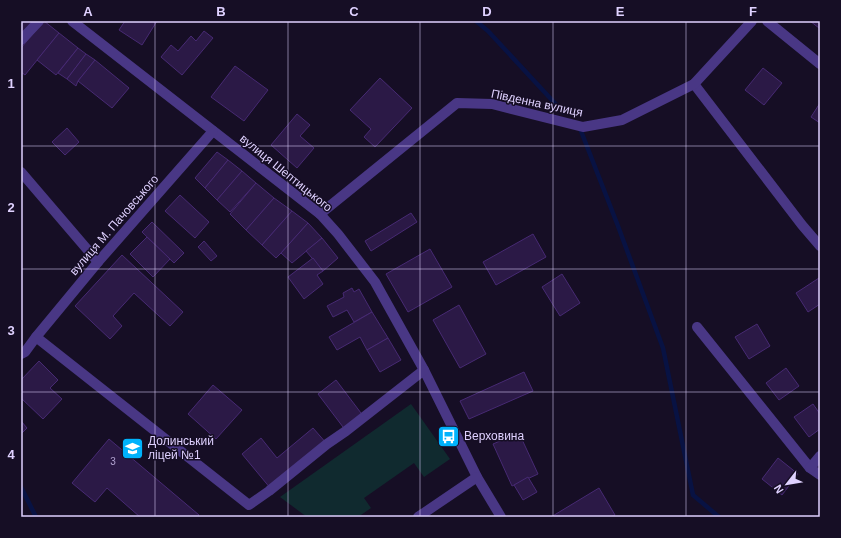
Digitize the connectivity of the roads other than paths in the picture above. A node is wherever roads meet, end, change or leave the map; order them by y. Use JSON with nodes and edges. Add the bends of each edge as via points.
{"nodes":[{"id":1,"x":39,"y":21,"type":"edge"},
{"id":2,"x":72,"y":21,"type":"edge"},
{"id":3,"x":752,"y":21,"type":"edge"},
{"id":4,"x":768,"y":21,"type":"edge"},
{"id":5,"x":21,"y":40,"type":"edge"},
{"id":6,"x":820,"y":64,"type":"edge"},
{"id":7,"x":694,"y":84,"type":"junction"},
{"id":8,"x":213,"y":131,"type":"junction"},
{"id":9,"x":21,"y":172,"type":"edge"},
{"id":10,"x":320,"y":214,"type":"junction"},
{"id":11,"x":820,"y":246,"type":"edge"},
{"id":12,"x":98,"y":262,"type":"junction"},
{"id":13,"x":698,"y":327,"type":"dead end"},
{"id":14,"x":36,"y":337,"type":"junction"},
{"id":15,"x":21,"y":354,"type":"edge"},
{"id":16,"x":424,"y":370,"type":"junction"},
{"id":17,"x":820,"y":456,"type":"edge"},
{"id":18,"x":810,"y":468,"type":"junction"},
{"id":19,"x":820,"y":475,"type":"edge"},
{"id":20,"x":477,"y":478,"type":"junction"},
{"id":21,"x":418,"y":517,"type":"edge"},
{"id":22,"x":501,"y":517,"type":"edge"}],
"edges":[{"from":1,"to":5,"type":"street"},
{"from":2,"to":8,"type":"street","name":"вулиця Шептицького"},
{"from":3,"to":7,"type":"street","name":"Південна вулиця"},
{"from":4,"to":6,"type":"street"},
{"from":7,"to":10,"type":"street","name":"Південна вулиця","via":[[622,120],[582,127],[492,104],[457,103]]},
{"from":7,"to":11,"type":"street"},
{"from":8,"to":10,"type":"street","name":"вулиця Шептицького"},
{"from":8,"to":12,"type":"street","name":"вулиця М. Пачовського"},
{"from":9,"to":12,"type":"street"},
{"from":10,"to":16,"type":"street","name":"вулиця Шептицького","via":[[376,282]]},
{"from":12,"to":14,"type":"street","name":"вулиця М. Пачовського"},
{"from":13,"to":18,"type":"street"},
{"from":14,"to":15,"type":"street","name":"вулиця М. Пачовського","via":[[26,352]]},
{"from":14,"to":16,"type":"street","via":[[249,505]]},
{"from":16,"to":20,"type":"street","name":"вулиця Шептицького"},
{"from":17,"to":18,"type":"street"},
{"from":18,"to":19,"type":"street"},
{"from":20,"to":21,"type":"street"},
{"from":20,"to":22,"type":"street","name":"вулиця Шептицького"}]}
